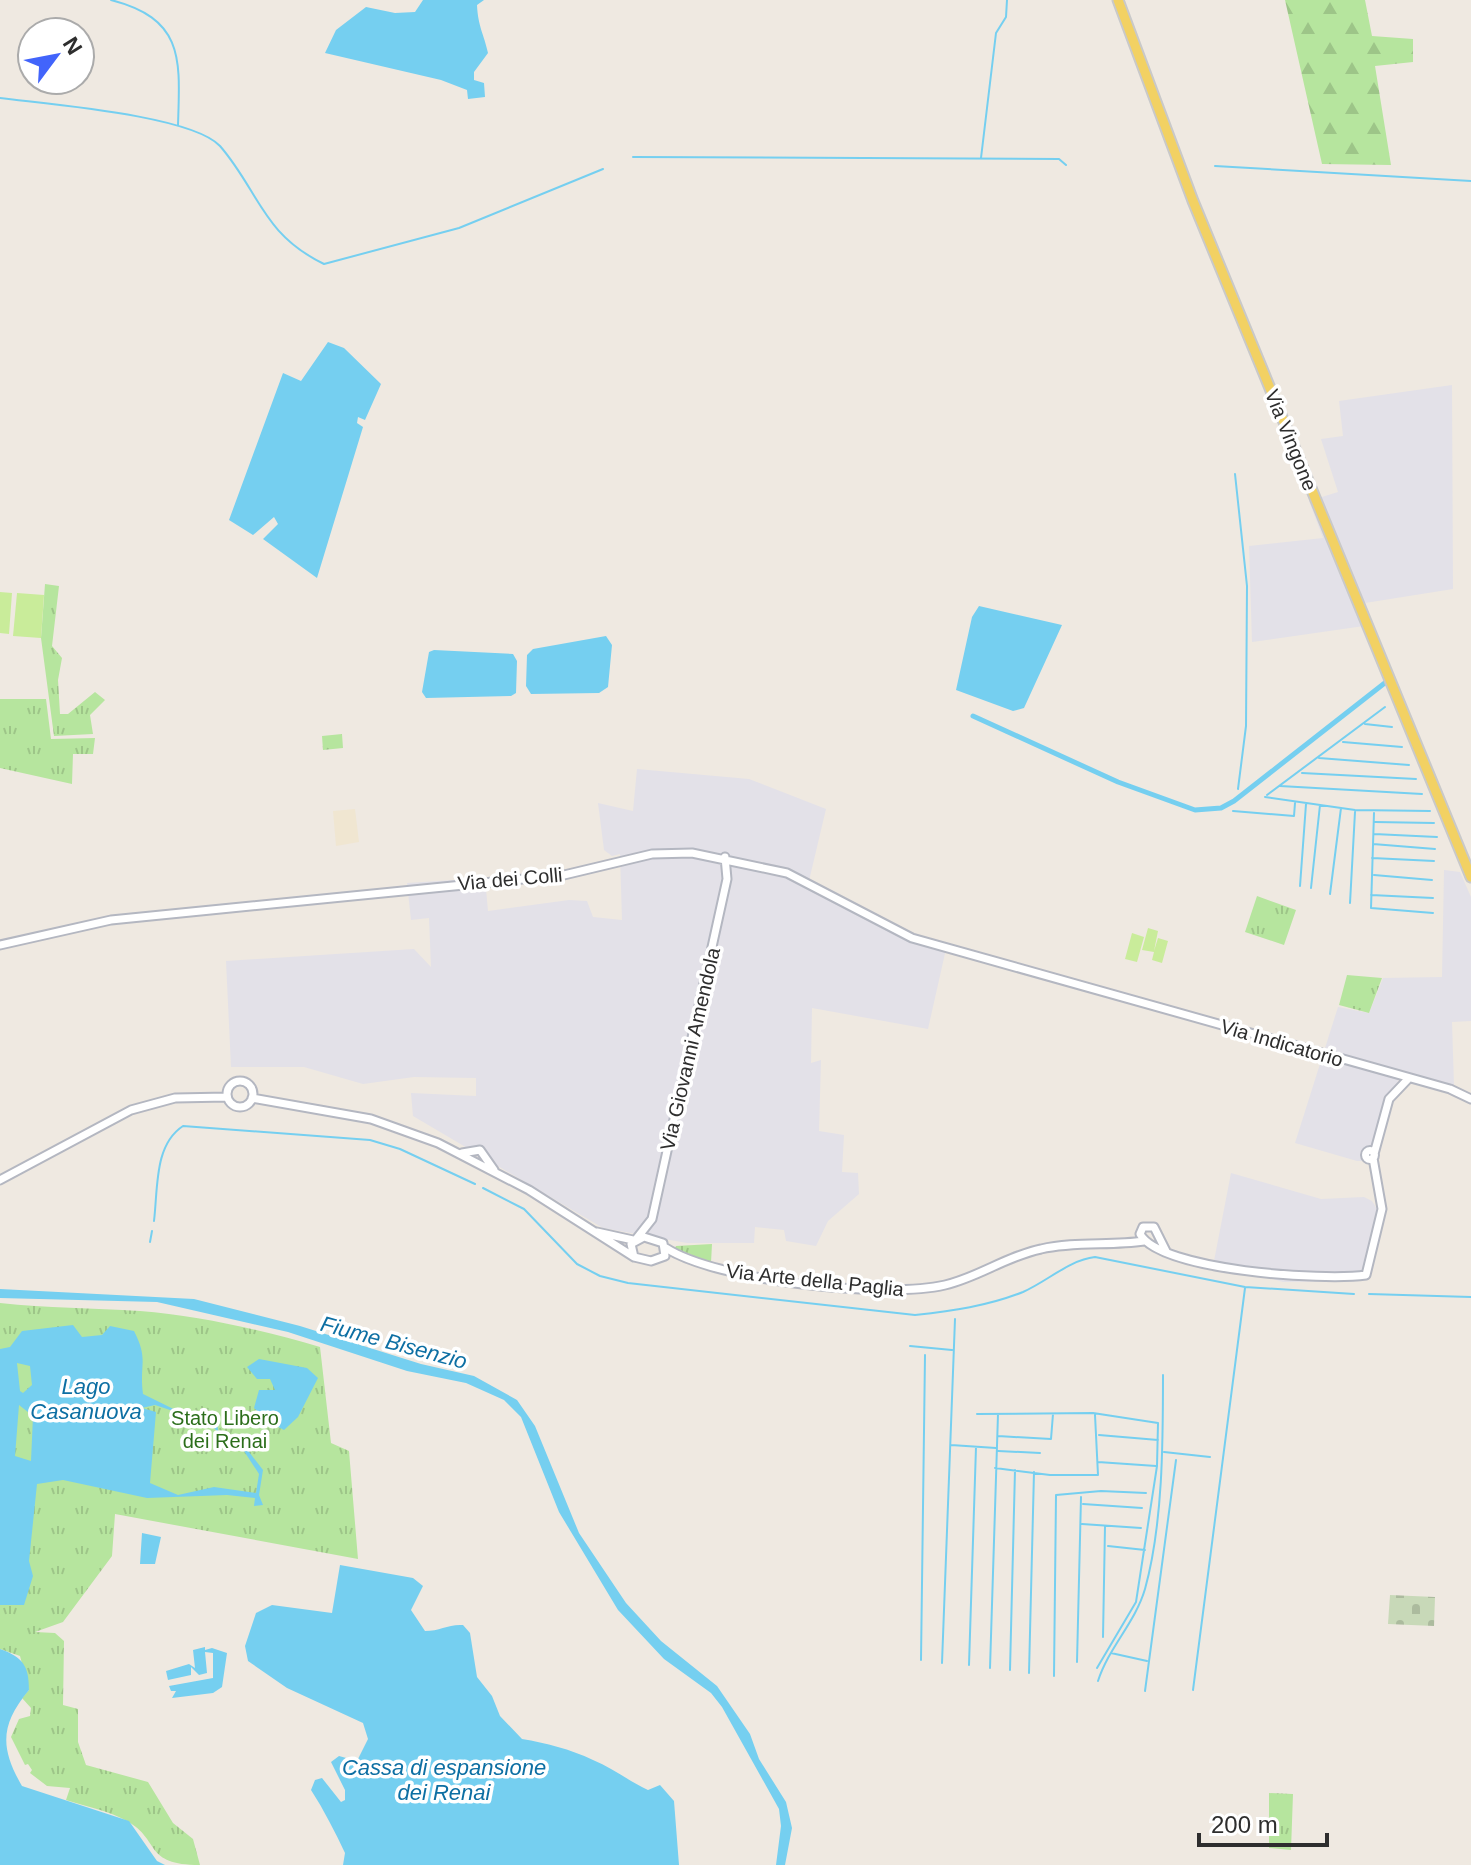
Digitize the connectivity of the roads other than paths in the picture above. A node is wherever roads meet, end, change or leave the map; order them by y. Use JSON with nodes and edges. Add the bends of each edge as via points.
{"nodes":[{"id":1,"x":1118,"y":0,"type":"edge"},
{"id":2,"x":725,"y":857,"type":"junction"},
{"id":3,"x":743,"y":861,"type":"junction"},
{"id":4,"x":1471,"y":877,"type":"edge"},
{"id":5,"x":727,"y":879,"type":"junction"},
{"id":6,"x":0,"y":945,"type":"edge"},
{"id":7,"x":1092,"y":988,"type":"joint"},
{"id":8,"x":1409,"y":1078,"type":"junction"},
{"id":9,"x":227,"y":1097,"type":"junction"},
{"id":10,"x":252,"y":1098,"type":"junction"},
{"id":11,"x":1471,"y":1099,"type":"edge"},
{"id":12,"x":456,"y":1152,"type":"junction"},
{"id":13,"x":500,"y":1175,"type":"junction"},
{"id":14,"x":0,"y":1180,"type":"edge"},
{"id":15,"x":652,"y":1219,"type":"junction"},
{"id":16,"x":581,"y":1223,"type":"junction"},
{"id":17,"x":1141,"y":1231,"type":"junction"},
{"id":18,"x":635,"y":1239,"type":"junction"},
{"id":19,"x":659,"y":1239,"type":"junction"},
{"id":20,"x":1150,"y":1240,"type":"junction"},
{"id":21,"x":1123,"y":1242,"type":"junction"},
{"id":22,"x":666,"y":1248,"type":"junction"},
{"id":23,"x":634,"y":1257,"type":"junction"},
{"id":24,"x":661,"y":1259,"type":"junction"},
{"id":25,"x":693,"y":1262,"type":"junction"}],
"edges":[{"from":1,"to":4,"type":"main road","name":"Via Vingone","via":[[1181,172]]},
{"from":2,"to":3,"type":"main road","name":"Via dei Colli"},
{"from":2,"to":5,"type":"main road","name":"Via Giovanni Amendola"},
{"from":2,"to":6,"type":"main road","name":"Via dei Colli","via":[[652,854],[564,875],[111,920]]},
{"from":3,"to":5,"type":"main road","name":"Via Giovanni Amendola"},
{"from":3,"to":7,"type":"main road","name":"Via dei Colli","via":[[810,883],[912,938]]},
{"from":5,"to":15,"type":"main road","name":"Via Giovanni Amendola"},
{"from":7,"to":8,"type":"main road","name":"Via Indicatorio"},
{"from":8,"to":11,"type":"main road","name":"Via Indicatorio"},
{"from":8,"to":20,"type":"main road","via":[[1389,1099],[1371,1157],[1382,1209],[1366,1275],[1270,1275],[1166,1251]]},
{"from":9,"to":10,"type":"main road","name":"Via Arte della Paglia","via":[[240,1107]]},
{"from":9,"to":10,"type":"main road","name":"Via Arte della Paglia","via":[[230,1085],[241,1081],[250,1087]]},
{"from":9,"to":14,"type":"main road","name":"Via Arte della Paglia","via":[[175,1098],[131,1110]]},
{"from":10,"to":12,"type":"main road","name":"Via Arte della Paglia","via":[[387,1123]]},
{"from":12,"to":13,"type":"main road","name":"Via Arte della Paglia"},
{"from":12,"to":13,"type":"main road","via":[[480,1150]]},
{"from":13,"to":16,"type":"main road","name":"Via Arte della Paglia"},
{"from":15,"to":18,"type":"main road","name":"Via Giovanni Amendola"},
{"from":15,"to":19,"type":"main road"},
{"from":16,"to":18,"type":"main road","name":"Via Arte della Paglia","via":[[607,1236]]},
{"from":16,"to":23,"type":"main road","name":"Via Arte della Paglia"},
{"from":17,"to":20,"type":"main road"},
{"from":17,"to":20,"type":"main road","via":[[1152,1226],[1157,1231]]},
{"from":17,"to":21,"type":"main road"},
{"from":18,"to":19,"type":"main road","name":"Via Arte della Paglia"},
{"from":18,"to":23,"type":"main road","via":[[630,1247]]},
{"from":19,"to":22,"type":"main road","name":"Via Arte della Paglia"},
{"from":20,"to":21,"type":"main road","name":"Via Arte della Paglia"},
{"from":21,"to":25,"type":"main road","name":"Via Arte della Paglia","via":[[1039,1249],[956,1282],[901,1291],[744,1275]]},
{"from":22,"to":24,"type":"main road"},
{"from":22,"to":25,"type":"main road","name":"Via Arte della Paglia"},
{"from":23,"to":24,"type":"main road","name":"Via Arte della Paglia"},
{"from":24,"to":25,"type":"main road","name":"Via Arte della Paglia"}]}
